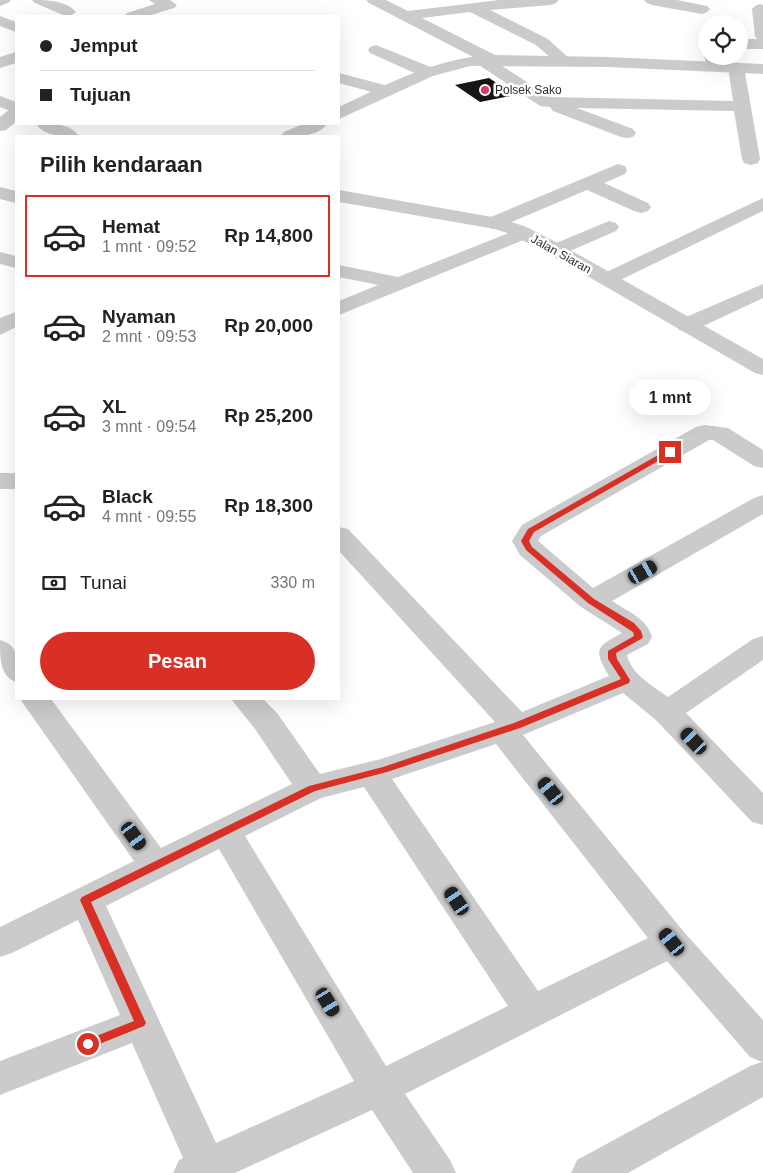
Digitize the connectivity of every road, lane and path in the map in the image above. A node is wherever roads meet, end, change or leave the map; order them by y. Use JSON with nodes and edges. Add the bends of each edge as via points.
{"nodes":[{"id":1,"x":40,"y":0,"type":"edge"},
{"id":2,"x":157,"y":0,"type":"edge"},
{"id":3,"x":374,"y":0,"type":"edge"},
{"id":4,"x":457,"y":0,"type":"edge"},
{"id":5,"x":551,"y":0,"type":"edge"},
{"id":6,"x":652,"y":0,"type":"edge"},
{"id":7,"x":532,"y":1,"type":"edge"},
{"id":8,"x":471,"y":7,"type":"junction"},
{"id":9,"x":702,"y":7,"type":"edge"},
{"id":10,"x":760,"y":9,"type":"dead end"},
{"id":11,"x":68,"y":12,"type":"dead end"},
{"id":12,"x":136,"y":15,"type":"edge"},
{"id":13,"x":406,"y":16,"type":"junction"},
{"id":14,"x":0,"y":22,"type":"edge"},
{"id":15,"x":15,"y":29,"type":"edge"},
{"id":16,"x":15,"y":29,"type":"edge"},
{"id":17,"x":0,"y":36,"type":"edge"},
{"id":18,"x":763,"y":36,"type":"edge"},
{"id":19,"x":748,"y":44,"type":"edge"},
{"id":20,"x":763,"y":44,"type":"edge"},
{"id":21,"x":376,"y":50,"type":"dead end"},
{"id":22,"x":15,"y":58,"type":"edge"},
{"id":23,"x":488,"y":60,"type":"junction"},
{"id":24,"x":698,"y":61,"type":"edge"},
{"id":25,"x":564,"y":62,"type":"junction"},
{"id":26,"x":0,"y":63,"type":"edge"},
{"id":27,"x":728,"y":65,"type":"edge"},
{"id":28,"x":736,"y":67,"type":"junction"},
{"id":29,"x":763,"y":69,"type":"edge"},
{"id":30,"x":427,"y":72,"type":"junction"},
{"id":31,"x":340,"y":78,"type":"edge"},
{"id":32,"x":386,"y":92,"type":"junction"},
{"id":33,"x":0,"y":101,"type":"edge"},
{"id":34,"x":546,"y":102,"type":"junction"},
{"id":35,"x":742,"y":106,"type":"junction"},
{"id":36,"x":15,"y":108,"type":"edge"},
{"id":37,"x":340,"y":114,"type":"edge"},
{"id":38,"x":15,"y":115,"type":"edge"},
{"id":39,"x":49,"y":125,"type":"edge"},
{"id":40,"x":316,"y":125,"type":"edge"},
{"id":41,"x":627,"y":133,"type":"dead end"},
{"id":42,"x":3,"y":135,"type":"edge"},
{"id":43,"x":68,"y":135,"type":"edge"},
{"id":44,"x":292,"y":135,"type":"edge"},
{"id":45,"x":751,"y":159,"type":"dead end"},
{"id":46,"x":618,"y":170,"type":"dead end"},
{"id":47,"x":588,"y":183,"type":"junction"},
{"id":48,"x":0,"y":193,"type":"edge"},
{"id":49,"x":340,"y":196,"type":"edge"},
{"id":50,"x":15,"y":197,"type":"edge"},
{"id":51,"x":763,"y":204,"type":"edge"},
{"id":52,"x":641,"y":207,"type":"dead end"},
{"id":53,"x":493,"y":223,"type":"junction"},
{"id":54,"x":609,"y":228,"type":"dead end"},
{"id":55,"x":524,"y":233,"type":"junction"},
{"id":56,"x":556,"y":250,"type":"junction"},
{"id":57,"x":0,"y":258,"type":"edge"},
{"id":58,"x":15,"y":262,"type":"edge"},
{"id":59,"x":340,"y":271,"type":"edge"},
{"id":60,"x":606,"y":278,"type":"junction"},
{"id":61,"x":401,"y":284,"type":"junction"},
{"id":62,"x":763,"y":290,"type":"edge"},
{"id":63,"x":340,"y":309,"type":"edge"},
{"id":64,"x":15,"y":319,"type":"edge"},
{"id":65,"x":688,"y":325,"type":"junction"},
{"id":66,"x":0,"y":328,"type":"edge"},
{"id":67,"x":0,"y":332,"type":"edge"},
{"id":68,"x":15,"y":339,"type":"edge"},
{"id":69,"x":763,"y":368,"type":"edge"},
{"id":70,"x":763,"y":461,"type":"edge"},
{"id":71,"x":0,"y":481,"type":"edge"},
{"id":72,"x":15,"y":481,"type":"edge"},
{"id":73,"x":763,"y":503,"type":"edge"},
{"id":74,"x":340,"y":536,"type":"edge"},
{"id":75,"x":591,"y":601,"type":"junction"},
{"id":76,"x":763,"y":646,"type":"edge"},
{"id":77,"x":0,"y":650,"type":"edge"},
{"id":78,"x":15,"y":671,"type":"edge"},
{"id":79,"x":626,"y":680,"type":"junction"},
{"id":80,"x":36,"y":700,"type":"edge"},
{"id":81,"x":247,"y":700,"type":"edge"},
{"id":82,"x":667,"y":712,"type":"junction"},
{"id":83,"x":510,"y":728,"type":"junction"},
{"id":84,"x":371,"y":773,"type":"junction"},
{"id":85,"x":312,"y":788,"type":"junction"},
{"id":86,"x":763,"y":813,"type":"edge"},
{"id":87,"x":225,"y":832,"type":"junction"},
{"id":88,"x":155,"y":866,"type":"junction"},
{"id":89,"x":86,"y":900,"type":"junction"},
{"id":90,"x":672,"y":942,"type":"junction"},
{"id":91,"x":0,"y":943,"type":"edge"},
{"id":92,"x":532,"y":1012,"type":"junction"},
{"id":93,"x":140,"y":1023,"type":"junction"},
{"id":94,"x":763,"y":1046,"type":"edge"},
{"id":95,"x":0,"y":1078,"type":"edge"},
{"id":96,"x":763,"y":1078,"type":"edge"},
{"id":97,"x":379,"y":1088,"type":"junction"},
{"id":98,"x":200,"y":1170,"type":"edge"},
{"id":99,"x":436,"y":1173,"type":"edge"},
{"id":100,"x":591,"y":1173,"type":"edge"}],
"edges":[{"from":1,"to":11,"type":"street"},
{"from":2,"to":12,"type":"street","via":[[169,5]]},
{"from":3,"to":13,"type":"street"},
{"from":4,"to":8,"type":"street"},
{"from":5,"to":7,"type":"street"},
{"from":6,"to":9,"type":"street"},
{"from":7,"to":8,"type":"street"},
{"from":8,"to":13,"type":"street"},
{"from":8,"to":25,"type":"street","via":[[542,42]]},
{"from":10,"to":18,"type":"street"},
{"from":13,"to":23,"type":"street"},
{"from":14,"to":15,"type":"street"},
{"from":16,"to":17,"type":"street"},
{"from":19,"to":20,"type":"street"},
{"from":21,"to":30,"type":"street"},
{"from":22,"to":26,"type":"street"},
{"from":23,"to":25,"type":"street"},
{"from":23,"to":30,"type":"street","via":[[454,64]]},
{"from":23,"to":34,"type":"street"},
{"from":24,"to":25,"type":"street"},
{"from":27,"to":28,"type":"street"},
{"from":28,"to":29,"type":"street"},
{"from":28,"to":35,"type":"street"},
{"from":30,"to":32,"type":"street"},
{"from":31,"to":32,"type":"street"},
{"from":32,"to":37,"type":"street"},
{"from":33,"to":36,"type":"street"},
{"from":34,"to":35,"type":"street"},
{"from":34,"to":41,"type":"street"},
{"from":35,"to":45,"type":"street"},
{"from":38,"to":42,"type":"street"},
{"from":39,"to":43,"type":"street"},
{"from":40,"to":44,"type":"street"},
{"from":46,"to":47,"type":"street"},
{"from":47,"to":52,"type":"street"},
{"from":47,"to":53,"type":"street"},
{"from":48,"to":50,"type":"street"},
{"from":49,"to":53,"type":"street","name":"Jalan Siaran"},
{"from":51,"to":60,"type":"street"},
{"from":53,"to":55,"type":"street","name":"Jalan Siaran"},
{"from":54,"to":56,"type":"street"},
{"from":55,"to":56,"type":"street","name":"Jalan Siaran"},
{"from":55,"to":61,"type":"street"},
{"from":56,"to":60,"type":"street","name":"Jalan Siaran"},
{"from":57,"to":58,"type":"street"},
{"from":59,"to":61,"type":"street"},
{"from":60,"to":65,"type":"street","name":"Jalan Siaran"},
{"from":61,"to":63,"type":"street"},
{"from":62,"to":65,"type":"street"},
{"from":64,"to":66,"type":"street"},
{"from":65,"to":69,"type":"street","name":"Jalan Siaran"},
{"from":67,"to":68,"type":"street"},
{"from":70,"to":75,"type":"street","via":[[719,433],[705,432],[531,530],[525,541],[529,549]]},
{"from":71,"to":72,"type":"street"},
{"from":73,"to":75,"type":"street"},
{"from":74,"to":83,"type":"street"},
{"from":75,"to":79,"type":"street","via":[[631,625],[638,634],[633,642],[612,651],[612,659]]},
{"from":76,"to":82,"type":"street"},
{"from":77,"to":78,"type":"street"},
{"from":79,"to":82,"type":"street"},
{"from":79,"to":83,"type":"street"},
{"from":80,"to":88,"type":"street"},
{"from":81,"to":85,"type":"street","via":[[266,721]]},
{"from":82,"to":86,"type":"street"},
{"from":83,"to":84,"type":"street"},
{"from":83,"to":90,"type":"street"},
{"from":84,"to":85,"type":"street"},
{"from":84,"to":92,"type":"street"},
{"from":85,"to":87,"type":"street"},
{"from":87,"to":88,"type":"street"},
{"from":87,"to":97,"type":"street"},
{"from":88,"to":89,"type":"street"},
{"from":89,"to":91,"type":"street"},
{"from":89,"to":93,"type":"street"},
{"from":90,"to":92,"type":"street"},
{"from":90,"to":94,"type":"street"},
{"from":92,"to":97,"type":"street"},
{"from":93,"to":95,"type":"street"},
{"from":93,"to":98,"type":"street"},
{"from":96,"to":100,"type":"street"},
{"from":97,"to":98,"type":"street"},
{"from":97,"to":99,"type":"street"}]}
